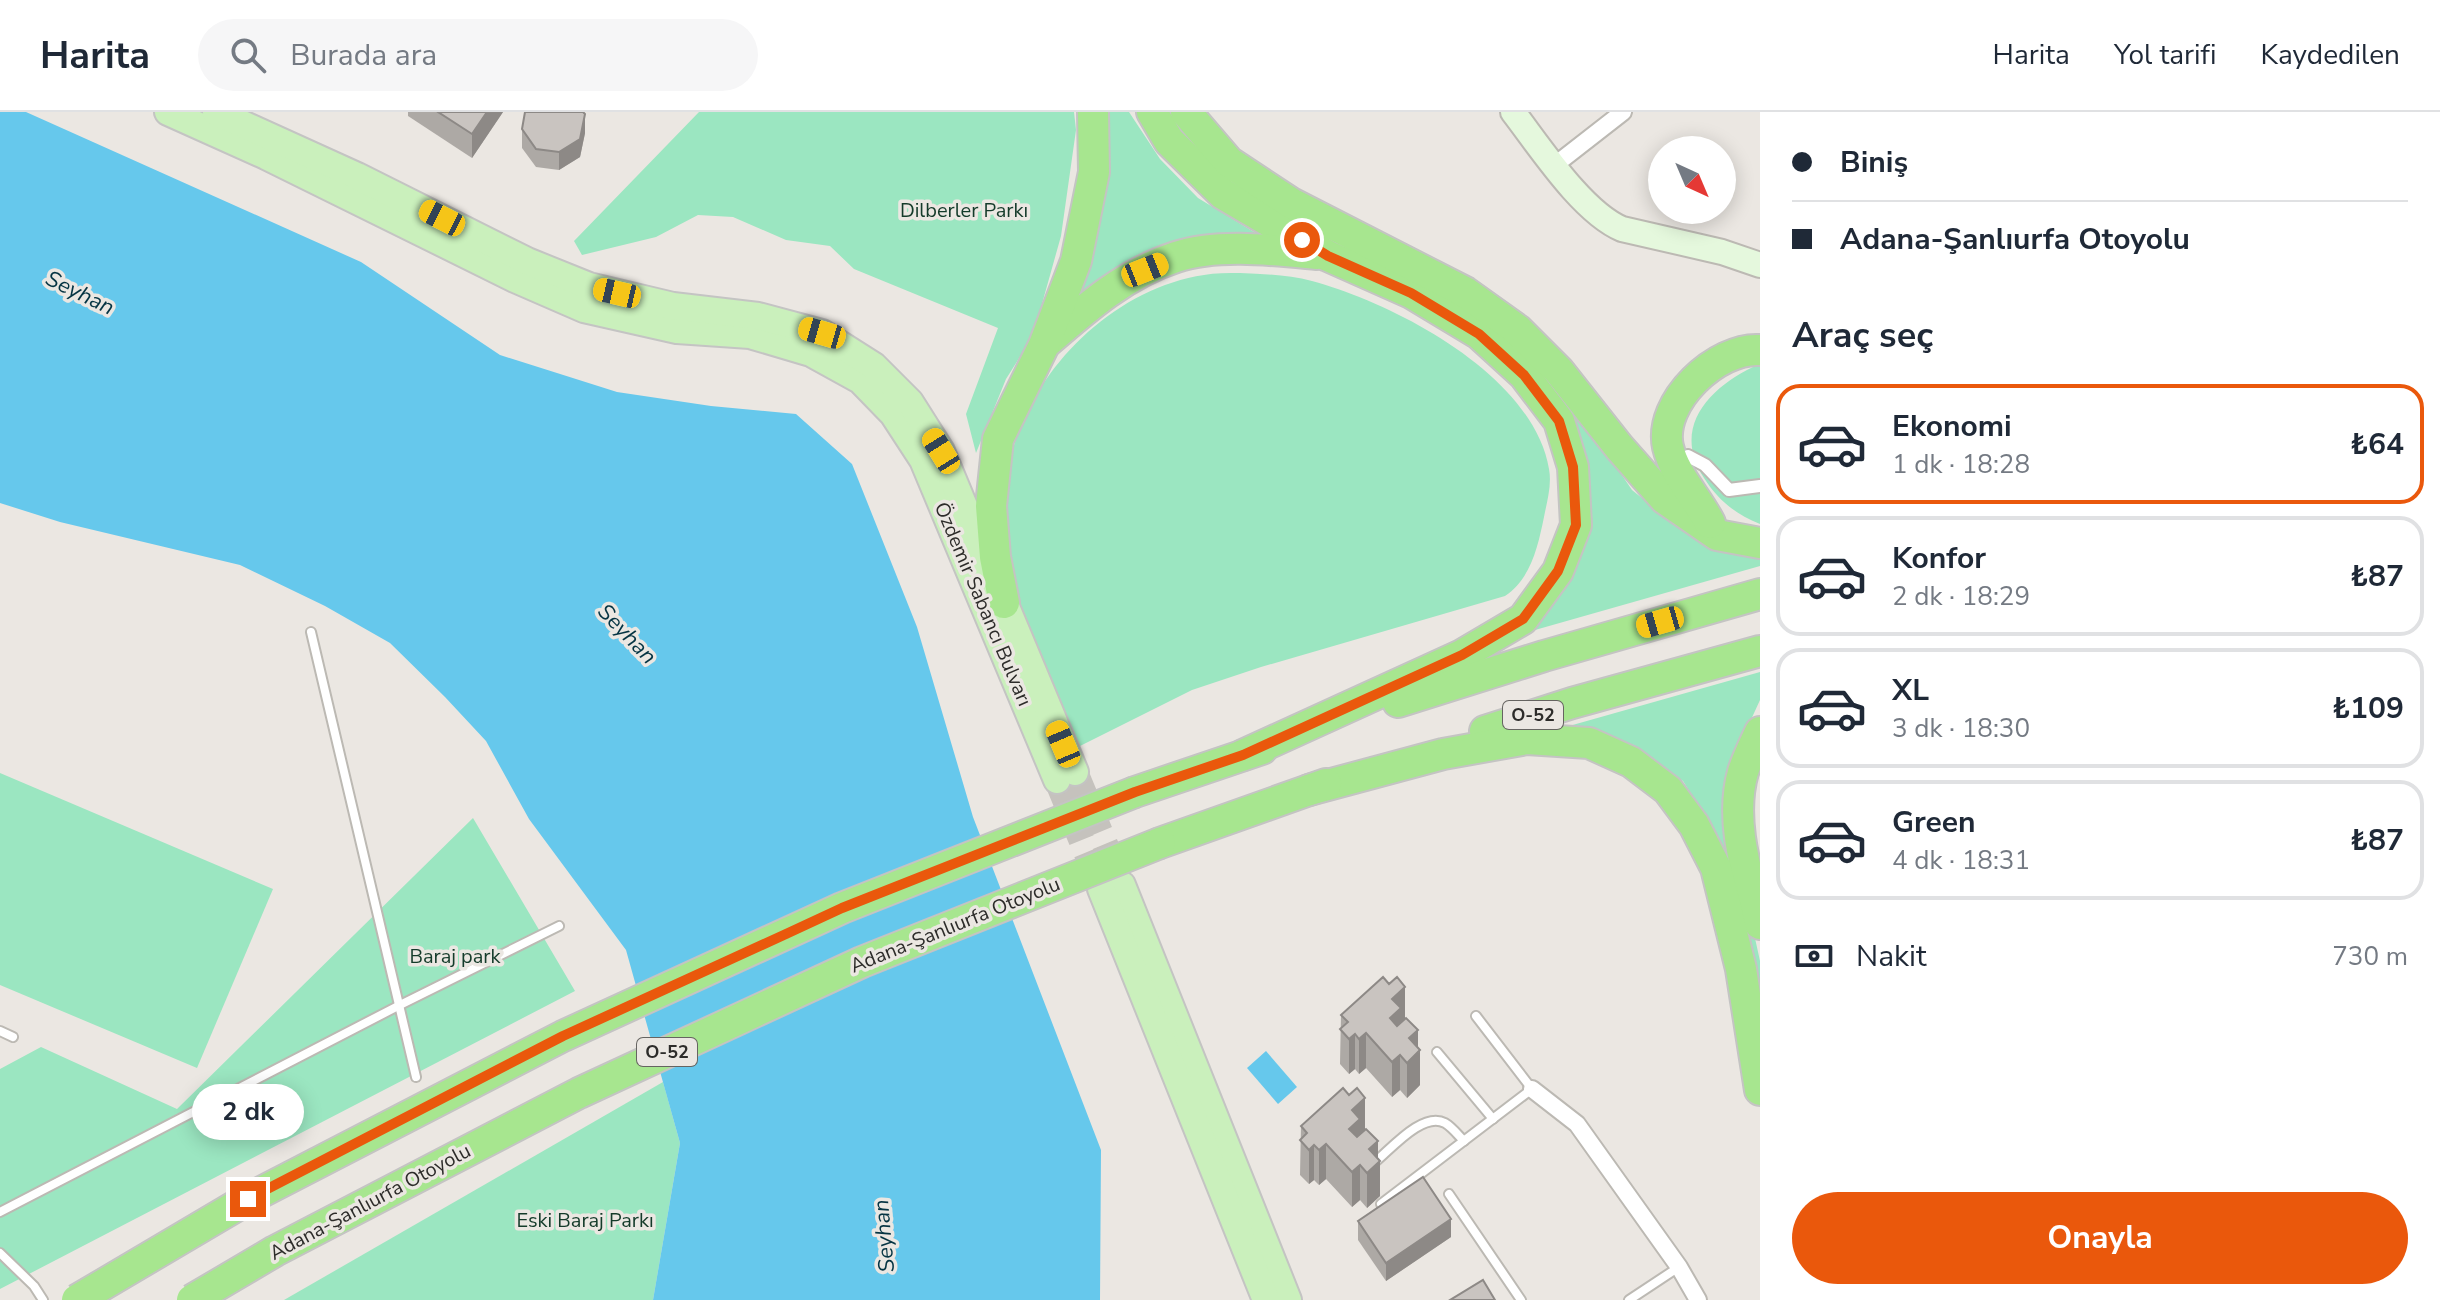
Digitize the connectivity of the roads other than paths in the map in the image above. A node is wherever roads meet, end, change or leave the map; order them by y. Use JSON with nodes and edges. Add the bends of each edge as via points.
{"nodes":[{"id":1,"x":168,"y":112,"type":"edge"},
{"id":2,"x":216,"y":112,"type":"edge"},
{"id":3,"x":1093,"y":112,"type":"edge"},
{"id":4,"x":1152,"y":112,"type":"edge"},
{"id":5,"x":1186,"y":112,"type":"edge"},
{"id":6,"x":1513,"y":112,"type":"edge"},
{"id":7,"x":1623,"y":112,"type":"edge"},
{"id":8,"x":1555,"y":165,"type":"junction"},
{"id":9,"x":1328,"y":256,"type":"junction"},
{"id":10,"x":1760,"y":265,"type":"edge"},
{"id":11,"x":1044,"y":345,"type":"junction"},
{"id":12,"x":1760,"y":350,"type":"edge"},
{"id":13,"x":1688,"y":456,"type":"dead end"},
{"id":14,"x":1760,"y":486,"type":"edge"},
{"id":15,"x":1717,"y":535,"type":"junction"},
{"id":16,"x":1760,"y":543,"type":"edge"},
{"id":17,"x":1760,"y":594,"type":"edge"},
{"id":18,"x":1004,"y":603,"type":"junction"},
{"id":19,"x":311,"y":632,"type":"dead end"},
{"id":20,"x":1760,"y":651,"type":"edge"},
{"id":21,"x":1760,"y":732,"type":"edge"},
{"id":22,"x":1243,"y":755,"type":"junction"},
{"id":23,"x":1309,"y":790,"type":"junction"},
{"id":24,"x":1760,"y":924,"type":"edge"},
{"id":25,"x":559,"y":926,"type":"dead end"},
{"id":26,"x":400,"y":1005,"type":"junction"},
{"id":27,"x":1476,"y":1016,"type":"dead end"},
{"id":28,"x":0,"y":1031,"type":"edge"},
{"id":29,"x":13,"y":1037,"type":"dead end"},
{"id":30,"x":1437,"y":1052,"type":"dead end"},
{"id":31,"x":416,"y":1077,"type":"dead end"},
{"id":32,"x":1532,"y":1089,"type":"junction"},
{"id":33,"x":1760,"y":1090,"type":"edge"},
{"id":34,"x":1493,"y":1119,"type":"junction"},
{"id":35,"x":1464,"y":1141,"type":"junction"},
{"id":36,"x":1375,"y":1162,"type":"edge"},
{"id":37,"x":1449,"y":1194,"type":"dead end"},
{"id":38,"x":1381,"y":1204,"type":"edge"},
{"id":39,"x":0,"y":1212,"type":"edge"},
{"id":40,"x":0,"y":1253,"type":"edge"},
{"id":41,"x":1679,"y":1267,"type":"junction"},
{"id":42,"x":43,"y":1300,"type":"edge"},
{"id":43,"x":77,"y":1300,"type":"edge"},
{"id":44,"x":192,"y":1300,"type":"edge"},
{"id":45,"x":1266,"y":1300,"type":"edge"},
{"id":46,"x":1288,"y":1300,"type":"edge"},
{"id":47,"x":1521,"y":1300,"type":"edge"},
{"id":48,"x":1629,"y":1300,"type":"edge"},
{"id":49,"x":1698,"y":1300,"type":"edge"}],
"edges":[{"from":1,"to":18,"type":"main road","name":"Özdemir Sabancı Bulvarı","via":[[584,309],[677,330],[750,335],[811,353],[860,380],[893,414],[923,460],[1066,776]]},
{"from":2,"to":18,"type":"main road","name":"Özdemir Sabancı Bulvarı","via":[[589,286],[673,306],[758,316],[835,341],[874,366],[910,402],[941,451]]},
{"from":3,"to":11,"type":"highway","via":[[1094,172],[1081,238]]},
{"from":4,"to":9,"type":"highway","via":[[1169,141],[1223,194]]},
{"from":5,"to":15,"type":"highway","via":[[1229,162],[1291,203],[1465,292],[1518,330],[1559,371],[1665,499]]},
{"from":6,"to":8,"type":"main road"},
{"from":7,"to":8,"type":"street"},
{"from":8,"to":10,"type":"main road","via":[[1609,224]]},
{"from":9,"to":11,"type":"highway","via":[[1228,249],[1179,256],[1094,301]]},
{"from":9,"to":22,"type":"highway","via":[[1411,293],[1479,334],[1524,375],[1559,421],[1573,467],[1576,525],[1558,571],[1523,619],[1462,655]]},
{"from":11,"to":18,"type":"highway","via":[[998,439],[991,506]]},
{"from":12,"to":15,"type":"highway","via":[[1745,349],[1703,371],[1672,406],[1667,442],[1675,470]]},
{"from":13,"to":14,"type":"street","via":[[1729,490]]},
{"from":15,"to":16,"type":"highway"},
{"from":17,"to":22,"type":"highway","via":[[1544,656]]},
{"from":19,"to":26,"type":"lane"},
{"from":20,"to":23,"type":"highway","name":"Adana-Şanlıurfa Otoyolu","number":"O-52","via":[[1572,703]]},
{"from":21,"to":24,"type":"highway","via":[[1743,773],[1737,815]]},
{"from":22,"to":43,"type":"highway","bridge":true,"via":[[842,908],[563,1036],[248,1199]]},
{"from":23,"to":33,"type":"highway","via":[[1443,754],[1527,739],[1589,743],[1631,762],[1668,790],[1716,868],[1741,969]]},
{"from":23,"to":44,"type":"highway","name":"Adana-Şanlıurfa Otoyolu","number":"O-52","bridge":true,"via":[[1160,843],[862,962],[579,1093],[275,1251]]},
{"from":25,"to":26,"type":"lane"},
{"from":26,"to":31,"type":"lane"},
{"from":26,"to":39,"type":"lane"},
{"from":27,"to":32,"type":"lane"},
{"from":28,"to":29,"type":"lane"},
{"from":30,"to":34,"type":"lane"},
{"from":32,"to":34,"type":"lane"},
{"from":32,"to":41,"type":"street","via":[[1577,1124]]},
{"from":34,"to":35,"type":"lane"},
{"from":35,"to":36,"type":"lane","via":[[1447,1124],[1426,1121]]},
{"from":35,"to":38,"type":"lane"},
{"from":37,"to":47,"type":"lane"},
{"from":40,"to":42,"type":"lane"},
{"from":41,"to":48,"type":"lane"},
{"from":41,"to":49,"type":"street"},
{"from":45,"to":46,"type":"main road","via":[[1112,887]]}]}
